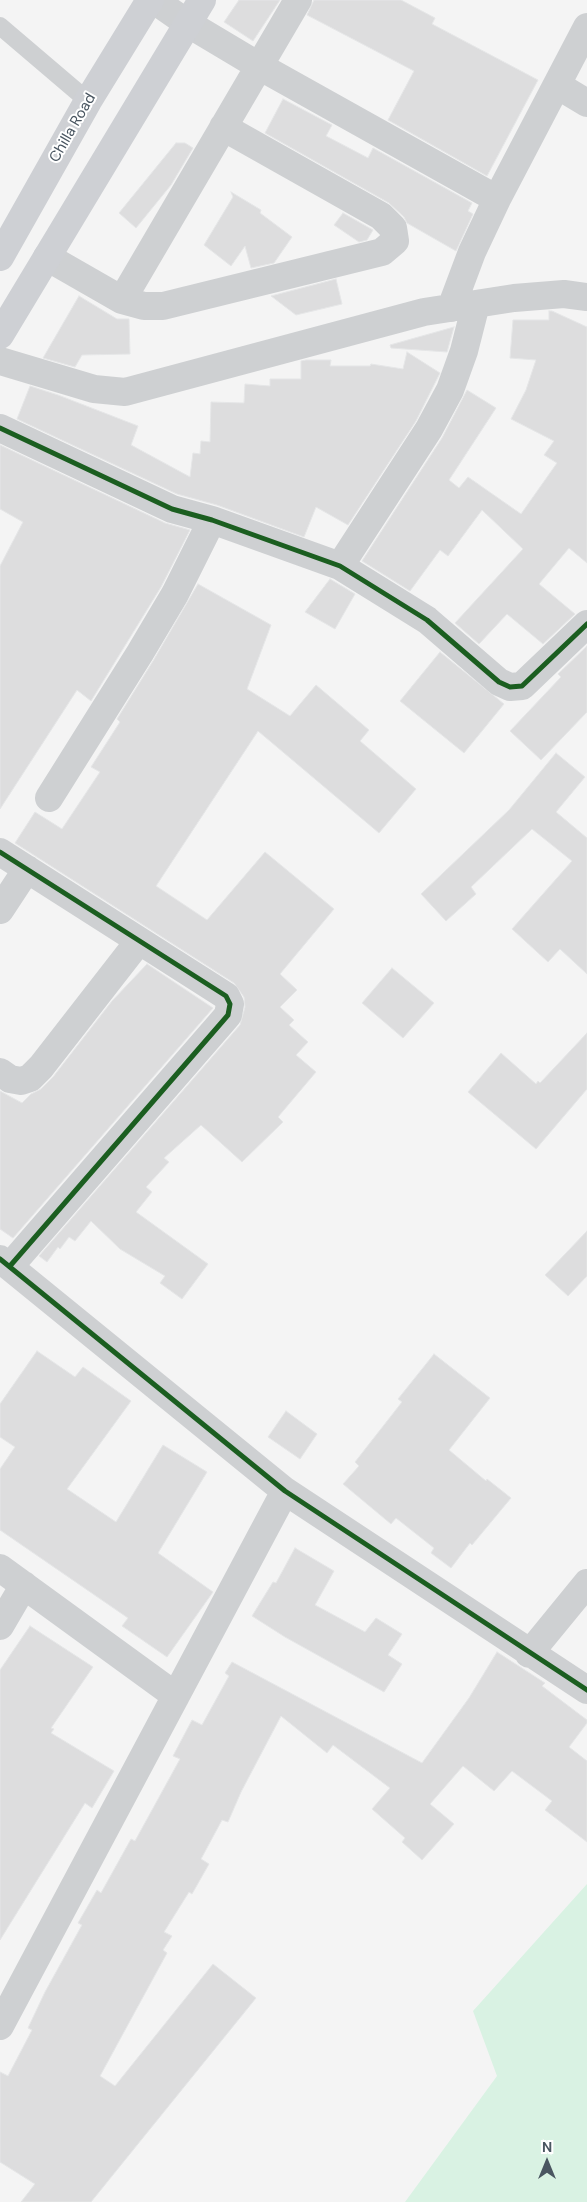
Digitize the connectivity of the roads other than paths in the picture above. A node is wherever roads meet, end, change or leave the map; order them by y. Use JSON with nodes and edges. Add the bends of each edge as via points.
{"nodes":[{"id":1,"x":150,"y":0,"type":"edge"},
{"id":2,"x":154,"y":0,"type":"edge"},
{"id":3,"x":202,"y":0,"type":"edge"},
{"id":4,"x":298,"y":0,"type":"edge"},
{"id":5,"x":188,"y":23,"type":"junction"},
{"id":6,"x":0,"y":26,"type":"edge"},
{"id":7,"x":587,"y":28,"type":"edge"},
{"id":8,"x":260,"y":66,"type":"junction"},
{"id":9,"x":557,"y":85,"type":"junction"},
{"id":10,"x":88,"y":101,"type":"junction"},
{"id":11,"x":587,"y":103,"type":"edge"},
{"id":12,"x":224,"y":127,"type":"junction"},
{"id":13,"x":498,"y":198,"type":"junction"},
{"id":14,"x":0,"y":257,"type":"edge"},
{"id":15,"x":47,"y":257,"type":"junction"},
{"id":16,"x":587,"y":297,"type":"edge"},
{"id":17,"x":122,"y":300,"type":"junction"},
{"id":18,"x":464,"y":306,"type":"junction"},
{"id":19,"x":0,"y":336,"type":"edge"},
{"id":20,"x":0,"y":361,"type":"edge"},
{"id":21,"x":0,"y":428,"type":"edge"},
{"id":22,"x":212,"y":520,"type":"junction"},
{"id":23,"x":340,"y":566,"type":"junction"},
{"id":24,"x":587,"y":624,"type":"edge"},
{"id":25,"x":49,"y":798,"type":"dead end"},
{"id":26,"x":0,"y":852,"type":"edge"},
{"id":27,"x":27,"y":869,"type":"junction"},
{"id":28,"x":0,"y":910,"type":"edge"},
{"id":29,"x":139,"y":941,"type":"junction"},
{"id":30,"x":0,"y":1072,"type":"edge"},
{"id":31,"x":5,"y":1263,"type":"edge"},
{"id":32,"x":285,"y":1491,"type":"junction"},
{"id":33,"x":0,"y":1568,"type":"edge"},
{"id":34,"x":587,"y":1583,"type":"edge"},
{"id":35,"x":24,"y":1586,"type":"junction"},
{"id":36,"x":0,"y":1626,"type":"edge"},
{"id":37,"x":529,"y":1654,"type":"junction"},
{"id":38,"x":587,"y":1690,"type":"edge"},
{"id":39,"x":176,"y":1696,"type":"junction"},
{"id":40,"x":0,"y":2026,"type":"edge"}],
"edges":[{"from":1,"to":10,"type":"main road","name":"Chilla Road"},
{"from":2,"to":5,"type":"street"},
{"from":3,"to":5,"type":"main road"},
{"from":4,"to":8,"type":"street"},
{"from":5,"to":8,"type":"street"},
{"from":5,"to":15,"type":"main road"},
{"from":6,"to":10,"type":"lane"},
{"from":7,"to":9,"type":"street"},
{"from":8,"to":12,"type":"street"},
{"from":8,"to":13,"type":"street"},
{"from":9,"to":11,"type":"street"},
{"from":9,"to":13,"type":"street"},
{"from":10,"to":14,"type":"main road","name":"Chilla Road"},
{"from":12,"to":17,"type":"street"},
{"from":12,"to":17,"type":"street","via":[[381,216],[393,228],[395,241],[382,252],[163,306],[144,306]]},
{"from":13,"to":18,"type":"street","via":[[472,252]]},
{"from":15,"to":17,"type":"street"},
{"from":15,"to":19,"type":"main road"},
{"from":16,"to":18,"type":"street","via":[[564,294]]},
{"from":18,"to":20,"type":"street","via":[[424,312],[125,392],[94,389]]},
{"from":18,"to":23,"type":"street","via":[[464,350],[450,390],[429,429]]},
{"from":21,"to":22,"type":"street","via":[[172,509]]},
{"from":22,"to":23,"type":"street"},
{"from":22,"to":25,"type":"street","via":[[140,654]]},
{"from":23,"to":24,"type":"street","via":[[427,620],[510,688],[522,686]]},
{"from":26,"to":27,"type":"street"},
{"from":27,"to":28,"type":"street"},
{"from":27,"to":29,"type":"street"},
{"from":29,"to":30,"type":"street","via":[[30,1078],[20,1081]]},
{"from":29,"to":31,"type":"street","via":[[226,996],[230,1004],[228,1015]]},
{"from":31,"to":32,"type":"street"},
{"from":32,"to":37,"type":"street"},
{"from":32,"to":39,"type":"street"},
{"from":33,"to":35,"type":"street"},
{"from":34,"to":37,"type":"street"},
{"from":35,"to":36,"type":"street"},
{"from":35,"to":39,"type":"street"},
{"from":37,"to":38,"type":"street"},
{"from":39,"to":40,"type":"street"}]}
